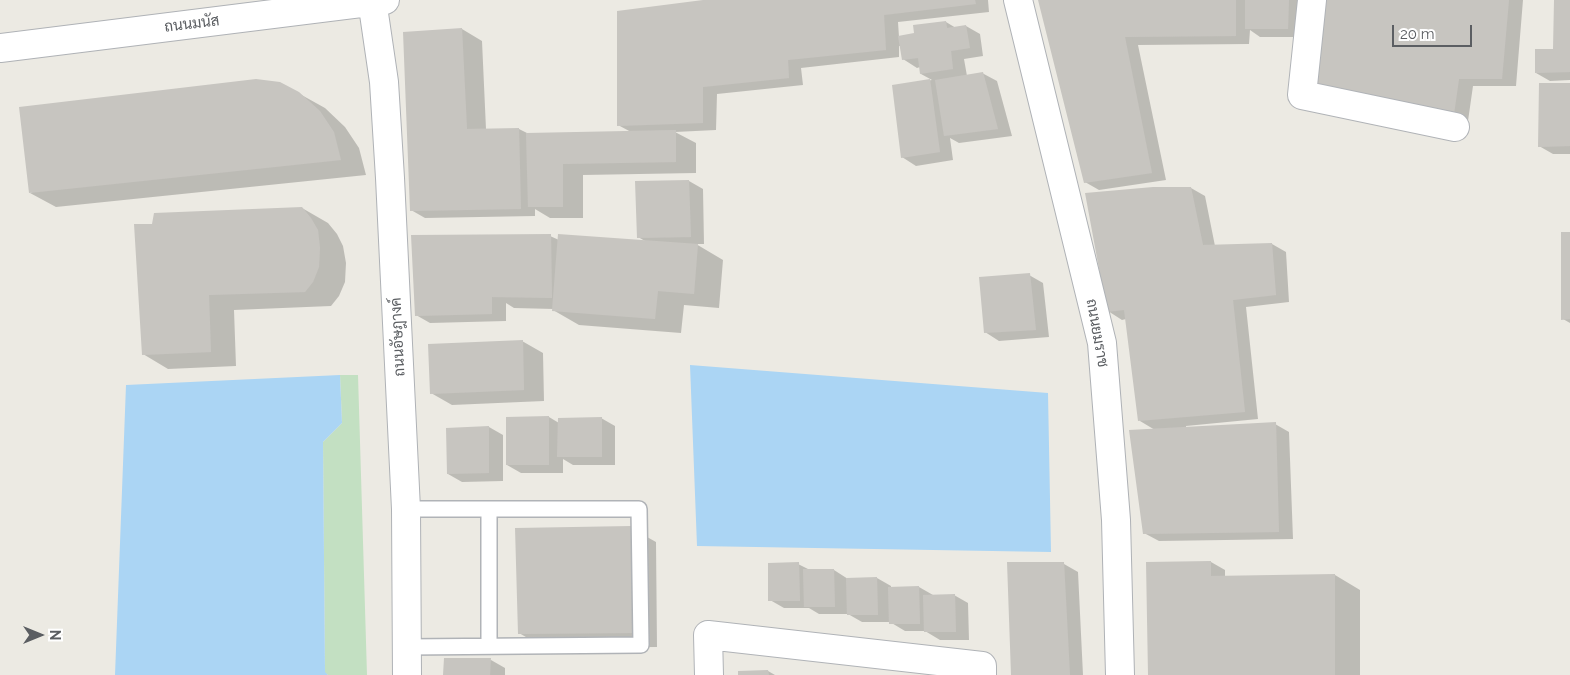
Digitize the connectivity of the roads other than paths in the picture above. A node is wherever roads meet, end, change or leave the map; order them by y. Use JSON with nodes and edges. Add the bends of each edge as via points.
{"nodes":[{"id":1,"x":376,"y":0,"type":"edge"},
{"id":2,"x":1018,"y":0,"type":"edge"},
{"id":3,"x":1312,"y":0,"type":"edge"},
{"id":4,"x":0,"y":48,"type":"edge"},
{"id":5,"x":1455,"y":127,"type":"dead end"},
{"id":6,"x":406,"y":509,"type":"junction"},
{"id":7,"x":489,"y":509,"type":"junction"},
{"id":8,"x":489,"y":646,"type":"junction"},
{"id":9,"x":408,"y":647,"type":"junction"},
{"id":10,"x":408,"y":675,"type":"edge"},
{"id":11,"x":709,"y":675,"type":"edge"},
{"id":12,"x":982,"y":675,"type":"edge"},
{"id":13,"x":1120,"y":675,"type":"edge"}],
"edges":[{"from":1,"to":4,"type":"street","name":"ถนนมนัส"},
{"from":1,"to":6,"type":"street","name":"ถนนอัษฎางค์","via":[[384,82]]},
{"from":2,"to":13,"type":"street","name":"ถนนยมราช","via":[[1102,343],[1116,520]]},
{"from":3,"to":5,"type":"street","via":[[1302,95]]},
{"from":6,"to":7,"type":"lane"},
{"from":6,"to":9,"type":"street","name":"ถนนอัษฎางค์"},
{"from":7,"to":8,"type":"lane"},
{"from":7,"to":8,"type":"lane","via":[[639,509],[641,645]]},
{"from":8,"to":9,"type":"lane"},
{"from":9,"to":10,"type":"street","name":"ถนนอัษฎางค์"},
{"from":11,"to":12,"type":"street","via":[[708,635],[982,666]]}]}
